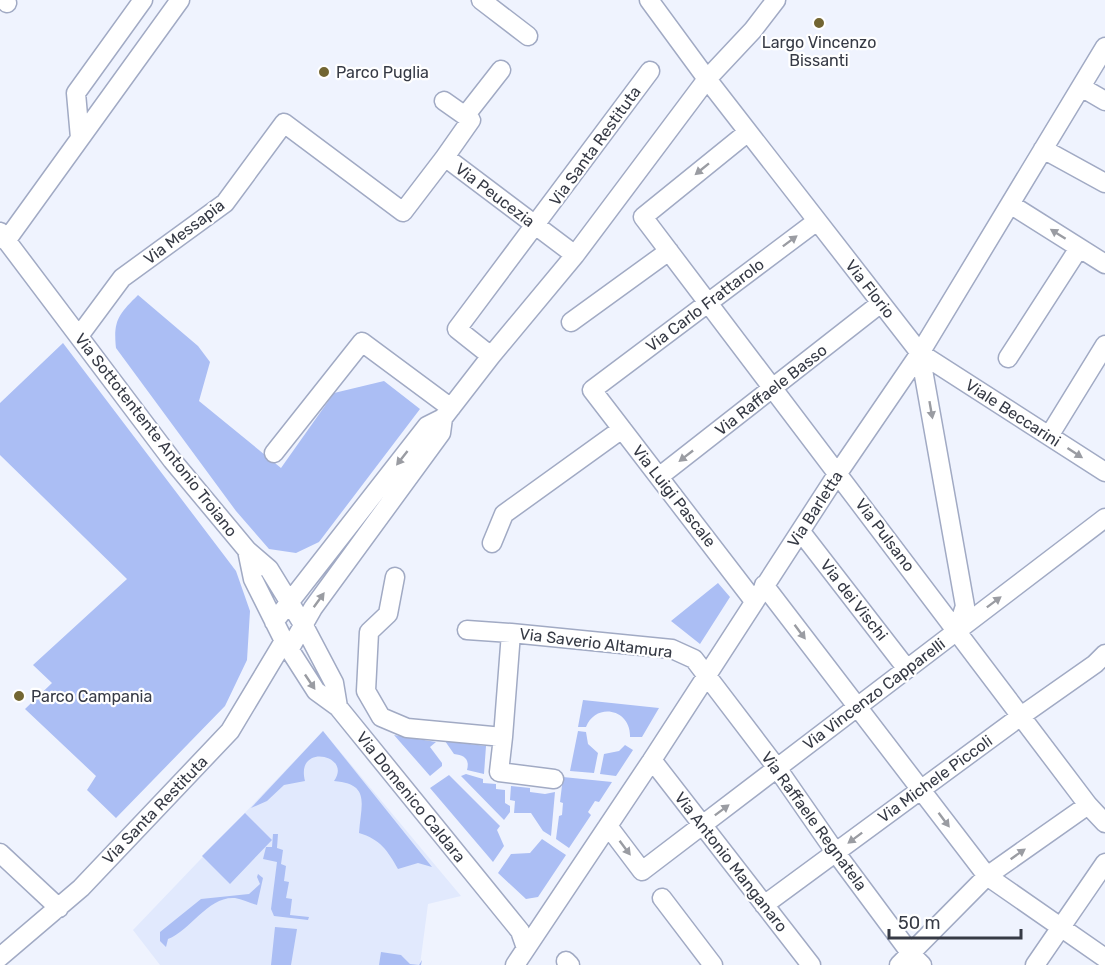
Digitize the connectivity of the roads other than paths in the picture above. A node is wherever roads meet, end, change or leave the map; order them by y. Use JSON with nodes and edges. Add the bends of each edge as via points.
{"nodes":[{"id":1,"x":143,"y":0,"type":"edge"},
{"id":2,"x":180,"y":0,"type":"edge"},
{"id":3,"x":482,"y":0,"type":"edge"},
{"id":4,"x":649,"y":0,"type":"edge"},
{"id":5,"x":776,"y":0,"type":"edge"},
{"id":6,"x":528,"y":36,"type":"dead end"},
{"id":7,"x":1105,"y":47,"type":"edge"},
{"id":8,"x":501,"y":70,"type":"dead end"},
{"id":9,"x":650,"y":70,"type":"dead end"},
{"id":10,"x":707,"y":79,"type":"junction"},
{"id":11,"x":1081,"y":87,"type":"junction"},
{"id":12,"x":444,"y":101,"type":"dead end"},
{"id":13,"x":1105,"y":101,"type":"edge"},
{"id":14,"x":465,"y":116,"type":"junction"},
{"id":15,"x":284,"y":123,"type":"joint"},
{"id":16,"x":748,"y":132,"type":"junction"},
{"id":17,"x":80,"y":138,"type":"junction"},
{"id":18,"x":1043,"y":149,"type":"junction"},
{"id":19,"x":445,"y":157,"type":"junction"},
{"id":20,"x":1105,"y":183,"type":"edge"},
{"id":21,"x":1010,"y":204,"type":"junction"},
{"id":22,"x":817,"y":220,"type":"junction"},
{"id":23,"x":536,"y":225,"type":"junction"},
{"id":24,"x":3,"y":237,"type":"edge"},
{"id":25,"x":1079,"y":248,"type":"junction"},
{"id":26,"x":669,"y":250,"type":"junction"},
{"id":27,"x":575,"y":255,"type":"junction"},
{"id":28,"x":1105,"y":264,"type":"edge"},
{"id":29,"x":708,"y":302,"type":"junction"},
{"id":30,"x":881,"y":303,"type":"junction"},
{"id":31,"x":572,"y":322,"type":"dead end"},
{"id":32,"x":79,"y":336,"type":"junction"},
{"id":33,"x":1105,"y":345,"type":"edge"},
{"id":34,"x":920,"y":353,"type":"junction"},
{"id":35,"x":491,"y":356,"type":"junction"},
{"id":36,"x":1008,"y":358,"type":"dead end"},
{"id":37,"x":774,"y":388,"type":"junction"},
{"id":38,"x":592,"y":390,"type":"joint"},
{"id":39,"x":447,"y":413,"type":"junction"},
{"id":40,"x":622,"y":429,"type":"junction"},
{"id":41,"x":1049,"y":436,"type":"junction"},
{"id":42,"x":274,"y":453,"type":"dead end"},
{"id":43,"x":1105,"y":472,"type":"edge"},
{"id":44,"x":838,"y":473,"type":"junction"},
{"id":45,"x":660,"y":476,"type":"junction"},
{"id":46,"x":1105,"y":518,"type":"edge"},
{"id":47,"x":801,"y":532,"type":"junction"},
{"id":48,"x":492,"y":543,"type":"dead end"},
{"id":49,"x":247,"y":550,"type":"junction"},
{"id":50,"x":395,"y":577,"type":"dead end"},
{"id":51,"x":764,"y":585,"type":"junction"},
{"id":52,"x":289,"y":602,"type":"junction"},
{"id":53,"x":754,"y":602,"type":"junction"},
{"id":54,"x":274,"y":622,"type":"junction"},
{"id":55,"x":304,"y":626,"type":"junction"},
{"id":56,"x":468,"y":630,"type":"dead end"},
{"id":57,"x":957,"y":631,"type":"junction"},
{"id":58,"x":511,"y":633,"type":"junction"},
{"id":59,"x":287,"y":646,"type":"junction"},
{"id":60,"x":1102,"y":663,"type":"edge"},
{"id":61,"x":907,"y":669,"type":"junction"},
{"id":62,"x":706,"y":676,"type":"junction"},
{"id":63,"x":338,"y":707,"type":"junction"},
{"id":64,"x":857,"y":707,"type":"junction"},
{"id":65,"x":1021,"y":716,"type":"junction"},
{"id":66,"x":503,"y":737,"type":"junction"},
{"id":67,"x":652,"y":760,"type":"junction"},
{"id":68,"x":777,"y":768,"type":"junction"},
{"id":69,"x":554,"y":778,"type":"dead end"},
{"id":70,"x":921,"y":790,"type":"junction"},
{"id":71,"x":1088,"y":805,"type":"junction"},
{"id":72,"x":1105,"y":823,"type":"edge"},
{"id":73,"x":702,"y":825,"type":"junction"},
{"id":74,"x":609,"y":826,"type":"junction"},
{"id":75,"x":836,"y":853,"type":"junction"},
{"id":76,"x":0,"y":854,"type":"edge"},
{"id":77,"x":1105,"y":863,"type":"edge"},
{"id":78,"x":987,"y":876,"type":"junction"},
{"id":79,"x":662,"y":898,"type":"dead end"},
{"id":80,"x":764,"y":905,"type":"junction"},
{"id":81,"x":59,"y":908,"type":"junction"},
{"id":82,"x":1060,"y":927,"type":"junction"},
{"id":83,"x":526,"y":948,"type":"junction"},
{"id":84,"x":0,"y":957,"type":"edge"},
{"id":85,"x":1105,"y":958,"type":"edge"},
{"id":86,"x":911,"y":961,"type":"edge"},
{"id":87,"x":515,"y":965,"type":"edge"},
{"id":88,"x":712,"y":965,"type":"edge"},
{"id":89,"x":811,"y":965,"type":"edge"},
{"id":90,"x":1035,"y":965,"type":"edge"}],
"edges":[{"from":1,"to":17,"type":"street","via":[[76,93]]},
{"from":2,"to":17,"type":"street"},
{"from":3,"to":6,"type":"street"},
{"from":4,"to":10,"type":"street","name":"Via Florio"},
{"from":5,"to":10,"type":"street","name":"Via Santa Restituta"},
{"from":7,"to":11,"type":"street","name":"Via Barletta"},
{"from":8,"to":14,"type":"street"},
{"from":9,"to":23,"type":"street","name":"Via Santa Restituta"},
{"from":10,"to":16,"type":"street","name":"Via Florio"},
{"from":10,"to":27,"type":"street","name":"Via Santa Restituta"},
{"from":11,"to":13,"type":"street"},
{"from":11,"to":18,"type":"street","name":"Via Barletta"},
{"from":12,"to":14,"type":"street"},
{"from":14,"to":19,"type":"street","via":[[471,120]]},
{"from":15,"to":19,"type":"street","name":"Via Peucezia","via":[[403,212]]},
{"from":15,"to":32,"type":"street","name":"Via Messapia","via":[[225,203],[122,278]]},
{"from":16,"to":22,"type":"street","name":"Via Florio"},
{"from":16,"to":26,"type":"street","name":"Via Pulsano","one_way":true,"via":[[643,217]]},
{"from":17,"to":24,"type":"street"},
{"from":18,"to":20,"type":"street"},
{"from":18,"to":21,"type":"street","name":"Via Barletta"},
{"from":19,"to":23,"type":"street","name":"Via Peucezia"},
{"from":25,"to":21,"type":"street","one_way":true},
{"from":21,"to":34,"type":"street","name":"Via Barletta"},
{"from":29,"to":22,"type":"street","name":"Via Carlo Frattarolo","one_way":true},
{"from":22,"to":30,"type":"street","name":"Via Florio"},
{"from":23,"to":27,"type":"street","name":"Via Peucezia"},
{"from":23,"to":35,"type":"street","name":"Via Santa Restituta","via":[[457,329]]},
{"from":24,"to":32,"type":"street","name":"Via Sottotentente Antonio Troiano"},
{"from":25,"to":28,"type":"street"},
{"from":25,"to":36,"type":"street"},
{"from":26,"to":29,"type":"street","name":"Via Pulsano"},
{"from":26,"to":31,"type":"street"},
{"from":27,"to":35,"type":"street","name":"Via Santa Restituta"},
{"from":29,"to":37,"type":"street","name":"Via Pulsano"},
{"from":29,"to":38,"type":"street","name":"Via Carlo Frattarolo"},
{"from":30,"to":34,"type":"street","name":"Via Florio"},
{"from":30,"to":37,"type":"street","name":"Via Raffaele Basso"},
{"from":32,"to":49,"type":"street","name":"Via Sottotentente Antonio Troiano","via":[[172,460]]},
{"from":33,"to":41,"type":"street"},
{"from":34,"to":41,"type":"street","name":"Viale Beccarini"},
{"from":34,"to":44,"type":"street","name":"Via Barletta"},
{"from":34,"to":57,"type":"street","name":"Via Florio","one_way":true,"via":[[965,606]]},
{"from":35,"to":39,"type":"street","name":"Via Santa Restituta"},
{"from":37,"to":44,"type":"street","name":"Via Pulsano"},
{"from":37,"to":45,"type":"street","name":"Via Raffaele Basso","one_way":true},
{"from":38,"to":40,"type":"street","name":"Via Luigi Pascale"},
{"from":39,"to":42,"type":"street","via":[[362,342]]},
{"from":39,"to":52,"type":"street","name":"Via Santa Restituta","one_way":true,"via":[[427,426]]},
{"from":55,"to":39,"type":"street","name":"Via Santa Restituta","one_way":true,"via":[[313,608],[441,433]]},
{"from":40,"to":45,"type":"street","name":"Via Luigi Pascale"},
{"from":40,"to":48,"type":"street","via":[[504,514]]},
{"from":41,"to":43,"type":"street","name":"Viale Beccarini","one_way":true},
{"from":44,"to":47,"type":"street","name":"Via Barletta"},
{"from":44,"to":57,"type":"street","name":"Via Pulsano"},
{"from":45,"to":53,"type":"street","name":"Via Luigi Pascale"},
{"from":57,"to":46,"type":"street","name":"Via Vincenzo Capparelli","one_way":true},
{"from":47,"to":51,"type":"street","name":"Via Barletta"},
{"from":47,"to":61,"type":"street","name":"Via dei Vischi"},
{"from":49,"to":52,"type":"street","via":[[269,569]]},
{"from":49,"to":54,"type":"street","name":"Via Sottotentente Antonio Troiano","via":[[253,579]]},
{"from":50,"to":66,"type":"street","via":[[388,614],[369,632],[366,691],[381,717],[407,728]]},
{"from":51,"to":53,"type":"street","name":"Via Barletta"},
{"from":51,"to":64,"type":"street","one_way":true},
{"from":52,"to":54,"type":"street","name":"Via Santa Restituta"},
{"from":52,"to":55,"type":"street"},
{"from":53,"to":62,"type":"street","name":"Via Barletta"},
{"from":54,"to":59,"type":"street","name":"Via Sottotentente Antonio Troiano"},
{"from":55,"to":59,"type":"street","name":"Via Santa Restituta"},
{"from":55,"to":63,"type":"street","via":[[334,683]]},
{"from":56,"to":58,"type":"street","name":"Via Saverio Altamura"},
{"from":57,"to":61,"type":"street","name":"Via Vincenzo Capparelli"},
{"from":57,"to":65,"type":"street","name":"Via Pulsano"},
{"from":58,"to":62,"type":"street","name":"Via Saverio Altamura","via":[[672,649],[694,659]]},
{"from":58,"to":66,"type":"street","name":"Via Saverio Altamura"},
{"from":59,"to":63,"type":"street","name":"Via Domenico Caldara","one_way":true,"via":[[316,691]]},
{"from":59,"to":81,"type":"street","name":"Via Santa Restituta","via":[[230,731]]},
{"from":60,"to":65,"type":"street","name":"Via Michele Piccoli"},
{"from":61,"to":64,"type":"street","name":"Via Vincenzo Capparelli"},
{"from":62,"to":67,"type":"street","name":"Via Barletta"},
{"from":62,"to":68,"type":"street","name":"Via Raffaele Regnatela"},
{"from":63,"to":83,"type":"street","name":"Via Domenico Caldara","via":[[520,931]]},
{"from":64,"to":68,"type":"street","name":"Via Vincenzo Capparelli"},
{"from":64,"to":70,"type":"street"},
{"from":65,"to":70,"type":"street","name":"Via Michele Piccoli"},
{"from":65,"to":71,"type":"street","name":"Via Pulsano"},
{"from":66,"to":69,"type":"street","name":"Via Saverio Altamura","via":[[500,772]]},
{"from":67,"to":73,"type":"street","name":"Via Antonio Manganaro"},
{"from":67,"to":74,"type":"street","name":"Via Barletta"},
{"from":73,"to":68,"type":"street","name":"Via Vincenzo Capparelli","one_way":true},
{"from":68,"to":75,"type":"street","name":"Via Raffaele Regnatela"},
{"from":70,"to":75,"type":"street","name":"Via Michele Piccoli","one_way":true},
{"from":70,"to":78,"type":"street","one_way":true},
{"from":71,"to":72,"type":"street","name":"Via Pulsano"},
{"from":78,"to":71,"type":"street","one_way":true},
{"from":74,"to":73,"type":"street","name":"Via Vincenzo Capparelli","one_way":true,"via":[[642,871]]},
{"from":73,"to":80,"type":"street","name":"Via Antonio Manganaro"},
{"from":74,"to":83,"type":"street","name":"Via Barletta"},
{"from":75,"to":80,"type":"street","name":"Via Michele Piccoli"},
{"from":75,"to":86,"type":"street","name":"Via Raffaele Regnatela"},
{"from":76,"to":81,"type":"street"},
{"from":77,"to":82,"type":"street"},
{"from":78,"to":82,"type":"street"},
{"from":78,"to":86,"type":"street"},
{"from":79,"to":88,"type":"street"},
{"from":80,"to":89,"type":"street","name":"Via Antonio Manganaro"},
{"from":81,"to":84,"type":"street","name":"Via Santa Restituta"},
{"from":82,"to":85,"type":"street"},
{"from":82,"to":90,"type":"street"},
{"from":83,"to":87,"type":"street","name":"Via Barletta"}]}
